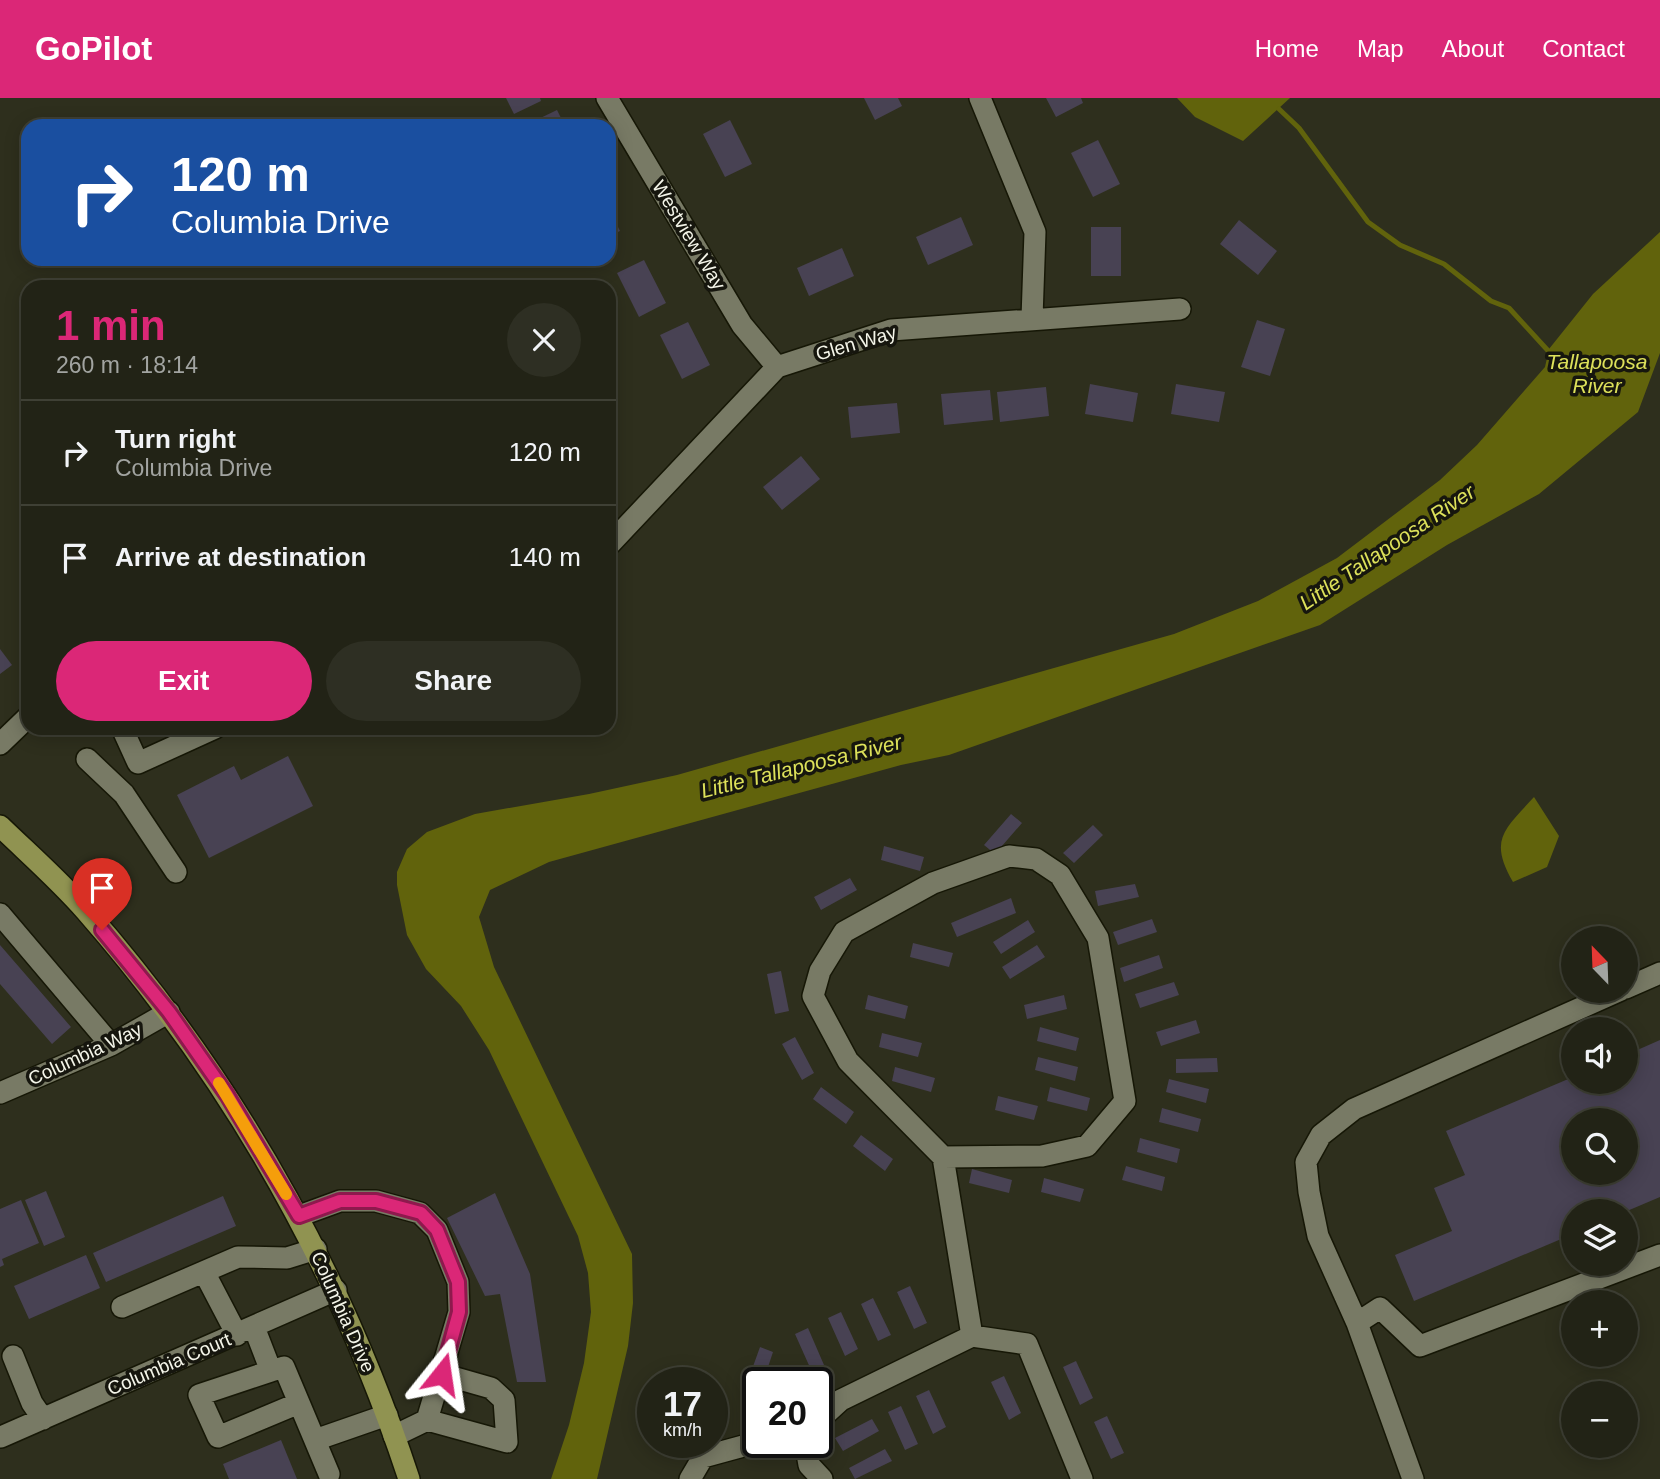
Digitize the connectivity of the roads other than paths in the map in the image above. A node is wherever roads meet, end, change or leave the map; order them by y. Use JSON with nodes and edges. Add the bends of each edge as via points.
{"nodes":[{"id":1,"x":607,"y":98,"type":"edge"},
{"id":2,"x":979,"y":98,"type":"edge"},
{"id":3,"x":1180,"y":309,"type":"dead end"},
{"id":4,"x":1031,"y":318,"type":"junction"},
{"id":5,"x":777,"y":368,"type":"junction"},
{"id":6,"x":616,"y":538,"type":"edge"},
{"id":7,"x":21,"y":724,"type":"edge"},
{"id":8,"x":125,"y":735,"type":"edge"},
{"id":9,"x":200,"y":735,"type":"edge"},
{"id":10,"x":0,"y":744,"type":"edge"},
{"id":11,"x":87,"y":758,"type":"dead end"},
{"id":12,"x":138,"y":763,"type":"junction"},
{"id":13,"x":124,"y":794,"type":"junction"},
{"id":14,"x":0,"y":825,"type":"edge"},
{"id":15,"x":176,"y":872,"type":"dead end"},
{"id":16,"x":0,"y":914,"type":"edge"},
{"id":17,"x":1660,"y":974,"type":"edge"},
{"id":18,"x":1638,"y":983,"type":"edge"},
{"id":19,"x":1592,"y":1003,"type":"edge"},
{"id":20,"x":169,"y":1012,"type":"junction"},
{"id":21,"x":111,"y":1045,"type":"junction"},
{"id":22,"x":2,"y":1087,"type":"edge"},
{"id":23,"x":943,"y":1157,"type":"junction"},
{"id":24,"x":299,"y":1216,"type":"junction"},
{"id":25,"x":316,"y":1249,"type":"junction"},
{"id":26,"x":1660,"y":1255,"type":"edge"},
{"id":27,"x":204,"y":1272,"type":"junction"},
{"id":28,"x":336,"y":1290,"type":"junction"},
{"id":29,"x":122,"y":1307,"type":"dead end"},
{"id":30,"x":1357,"y":1323,"type":"junction"},
{"id":31,"x":246,"y":1331,"type":"junction"},
{"id":32,"x":972,"y":1336,"type":"junction"},
{"id":33,"x":13,"y":1356,"type":"dead end"},
{"id":34,"x":271,"y":1371,"type":"junction"},
{"id":35,"x":442,"y":1374,"type":"junction"},
{"id":36,"x":299,"y":1403,"type":"junction"},
{"id":37,"x":833,"y":1407,"type":"edge"},
{"id":38,"x":387,"y":1415,"type":"junction"},
{"id":39,"x":43,"y":1419,"type":"junction"},
{"id":40,"x":428,"y":1420,"type":"junction"},
{"id":41,"x":394,"y":1436,"type":"junction"},
{"id":42,"x":1,"y":1437,"type":"edge"},
{"id":43,"x":315,"y":1440,"type":"junction"},
{"id":44,"x":742,"y":1446,"type":"edge"},
{"id":45,"x":807,"y":1458,"type":"edge"},
{"id":46,"x":329,"y":1474,"type":"dead end"},
{"id":47,"x":409,"y":1479,"type":"edge"},
{"id":48,"x":690,"y":1479,"type":"edge"},
{"id":49,"x":822,"y":1479,"type":"edge"},
{"id":50,"x":1082,"y":1479,"type":"edge"},
{"id":51,"x":1413,"y":1479,"type":"edge"}],
"edges":[{"from":1,"to":5,"type":"street","name":"Westview Way","via":[[742,325]]},
{"from":2,"to":4,"type":"street","via":[[1035,232]]},
{"from":3,"to":4,"type":"street","name":"Glen Way"},
{"from":4,"to":5,"type":"street","name":"Glen Way","via":[[891,330]]},
{"from":5,"to":6,"type":"street","name":"Glen Way"},
{"from":7,"to":10,"type":"street"},
{"from":8,"to":12,"type":"street"},
{"from":9,"to":12,"type":"street"},
{"from":11,"to":13,"type":"street"},
{"from":12,"to":13,"type":"street"},
{"from":13,"to":15,"type":"street"},
{"from":14,"to":20,"type":"main road","name":"Columbia Drive","via":[[85,910]]},
{"from":16,"to":21,"type":"street"},
{"from":17,"to":18,"type":"street"},
{"from":19,"to":30,"type":"street","via":[[1354,1109],[1321,1135],[1306,1163],[1309,1192],[1318,1236]]},
{"from":20,"to":21,"type":"street","name":"Columbia Way"},
{"from":20,"to":24,"type":"main road","name":"Columbia Drive","via":[[227,1095]]},
{"from":21,"to":22,"type":"street","name":"Columbia Way"},
{"from":23,"to":23,"type":"street","via":[[848,1060],[813,996],[820,971],[844,932],[885,906],[977,865],[1009,856],[1036,859],[1060,875],[1098,938],[1125,1101],[1087,1146],[1042,1156]]},
{"from":23,"to":32,"type":"street"},
{"from":24,"to":25,"type":"main road","name":"Columbia Drive"},
{"from":24,"to":35,"type":"street","via":[[340,1201],[376,1201],[421,1213],[437,1230],[458,1282],[459,1312]]},
{"from":25,"to":27,"type":"street","via":[[287,1258],[238,1257]]},
{"from":25,"to":28,"type":"main road","name":"Columbia Drive"},
{"from":26,"to":30,"type":"street","via":[[1420,1346],[1380,1308]]},
{"from":27,"to":29,"type":"street"},
{"from":27,"to":31,"type":"street"},
{"from":28,"to":31,"type":"street","name":"Columbia Court"},
{"from":28,"to":38,"type":"main road","name":"Columbia Drive"},
{"from":30,"to":51,"type":"street"},
{"from":31,"to":34,"type":"street"},
{"from":31,"to":39,"type":"street","name":"Columbia Court"},
{"from":32,"to":37,"type":"street"},
{"from":32,"to":50,"type":"street","via":[[1027,1345]]},
{"from":33,"to":39,"type":"street"},
{"from":34,"to":36,"type":"street","via":[[284,1367]]},
{"from":34,"to":36,"type":"street","via":[[199,1395],[218,1437]]},
{"from":35,"to":40,"type":"street"},
{"from":35,"to":40,"type":"street","via":[[491,1388],[504,1400],[507,1442]]},
{"from":36,"to":43,"type":"street"},
{"from":38,"to":41,"type":"main road","name":"Columbia Drive"},
{"from":38,"to":43,"type":"street"},
{"from":39,"to":42,"type":"street","name":"Columbia Court"},
{"from":40,"to":41,"type":"street"},
{"from":41,"to":47,"type":"main road","name":"Columbia Drive"},
{"from":43,"to":46,"type":"street"},
{"from":44,"to":48,"type":"street","via":[[703,1457]]},
{"from":45,"to":49,"type":"street"}]}
